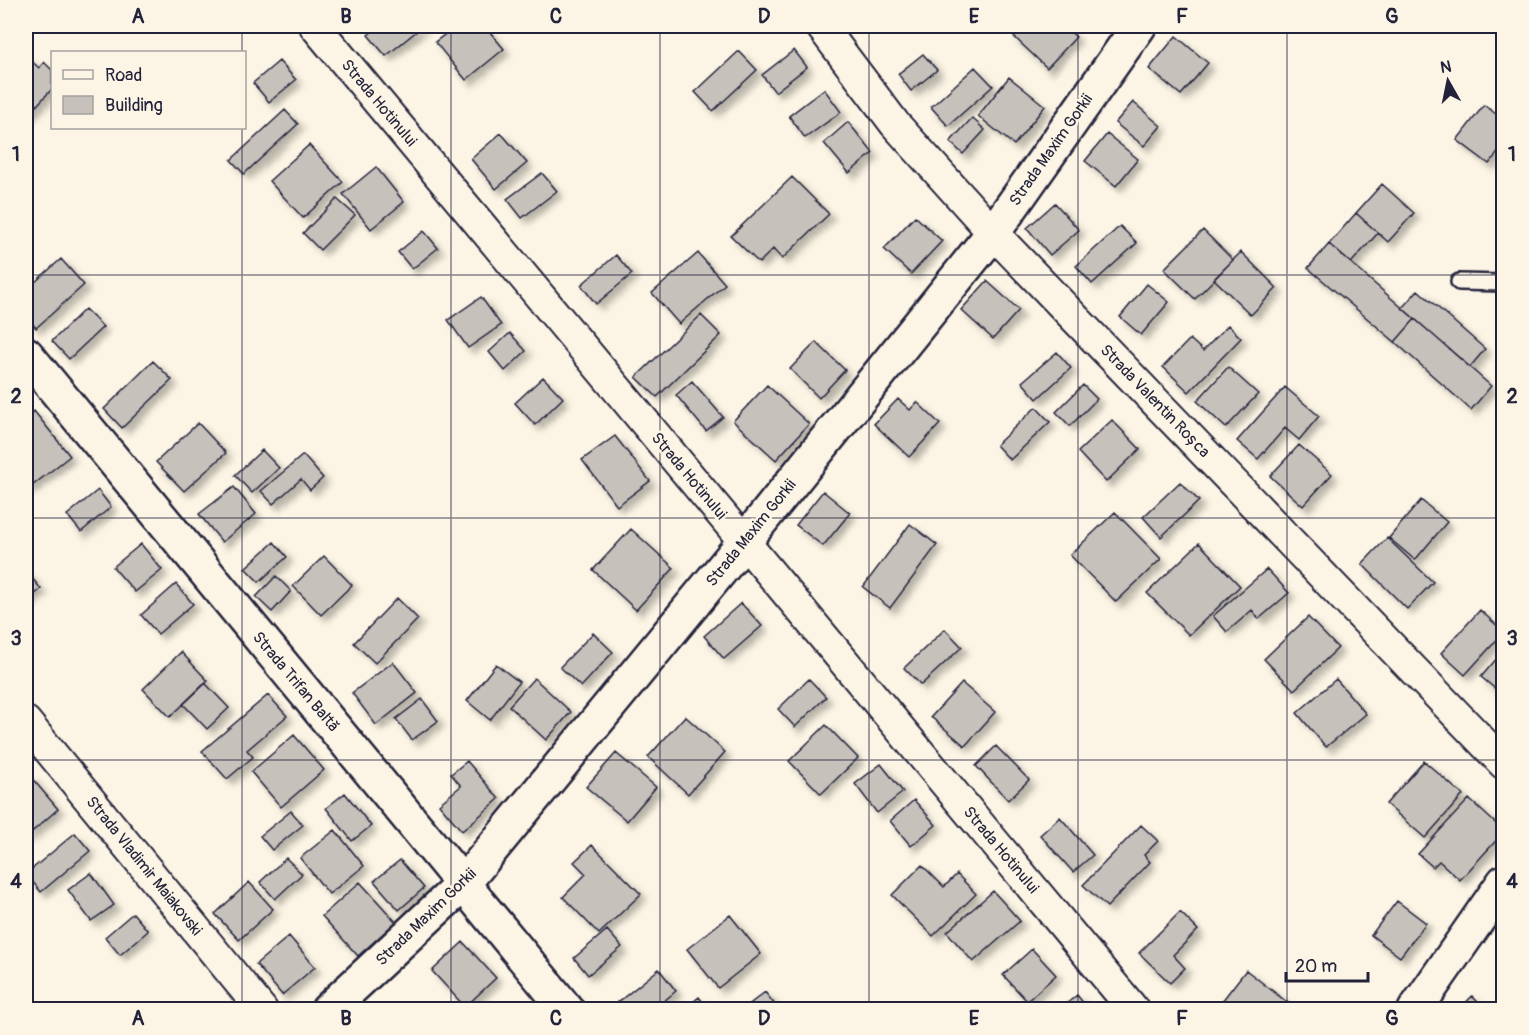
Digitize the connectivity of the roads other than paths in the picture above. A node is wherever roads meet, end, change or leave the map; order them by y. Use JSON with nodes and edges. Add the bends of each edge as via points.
{"nodes":[{"id":1,"x":315,"y":26,"type":"edge"},
{"id":2,"x":821,"y":26,"type":"edge"},
{"id":3,"x":1139,"y":26,"type":"edge"},
{"id":4,"x":993,"y":233,"type":"junction"},
{"id":5,"x":1459,"y":282,"type":"dead end"},
{"id":6,"x":1503,"y":283,"type":"edge"},
{"id":7,"x":26,"y":354,"type":"edge"},
{"id":8,"x":744,"y":542,"type":"junction"},
{"id":9,"x":26,"y":723,"type":"edge"},
{"id":10,"x":1503,"y":764,"type":"edge"},
{"id":11,"x":1503,"y":882,"type":"edge"},
{"id":12,"x":463,"y":884,"type":"junction"},
{"id":13,"x":262,"y":1010,"type":"edge"},
{"id":14,"x":328,"y":1010,"type":"edge"},
{"id":15,"x":567,"y":1010,"type":"edge"},
{"id":16,"x":1134,"y":1010,"type":"edge"},
{"id":17,"x":1414,"y":1010,"type":"edge"}],
"edges":[{"from":1,"to":8,"type":"street","name":"Strada Hotinului"},
{"from":2,"to":4,"type":"street","name":"Strada Valentin Roșca","via":[[895,124]]},
{"from":3,"to":4,"type":"street","name":"Strada Maxim Gorkii"},
{"from":4,"to":8,"type":"street","name":"Strada Maxim Gorkii"},
{"from":4,"to":10,"type":"street","name":"Strada Valentin Roșca"},
{"from":5,"to":6,"type":"lane"},
{"from":7,"to":12,"type":"street","name":"Strada Trifan Baltă"},
{"from":8,"to":12,"type":"street","name":"Strada Maxim Gorkii"},
{"from":8,"to":16,"type":"street","name":"Strada Hotinului"},
{"from":9,"to":13,"type":"street","name":"Strada Vladimir Maiakovski"},
{"from":11,"to":17,"type":"street"},
{"from":12,"to":14,"type":"street","name":"Strada Maxim Gorkii"},
{"from":12,"to":15,"type":"street","name":"Strada Trifan Baltă"}]}
